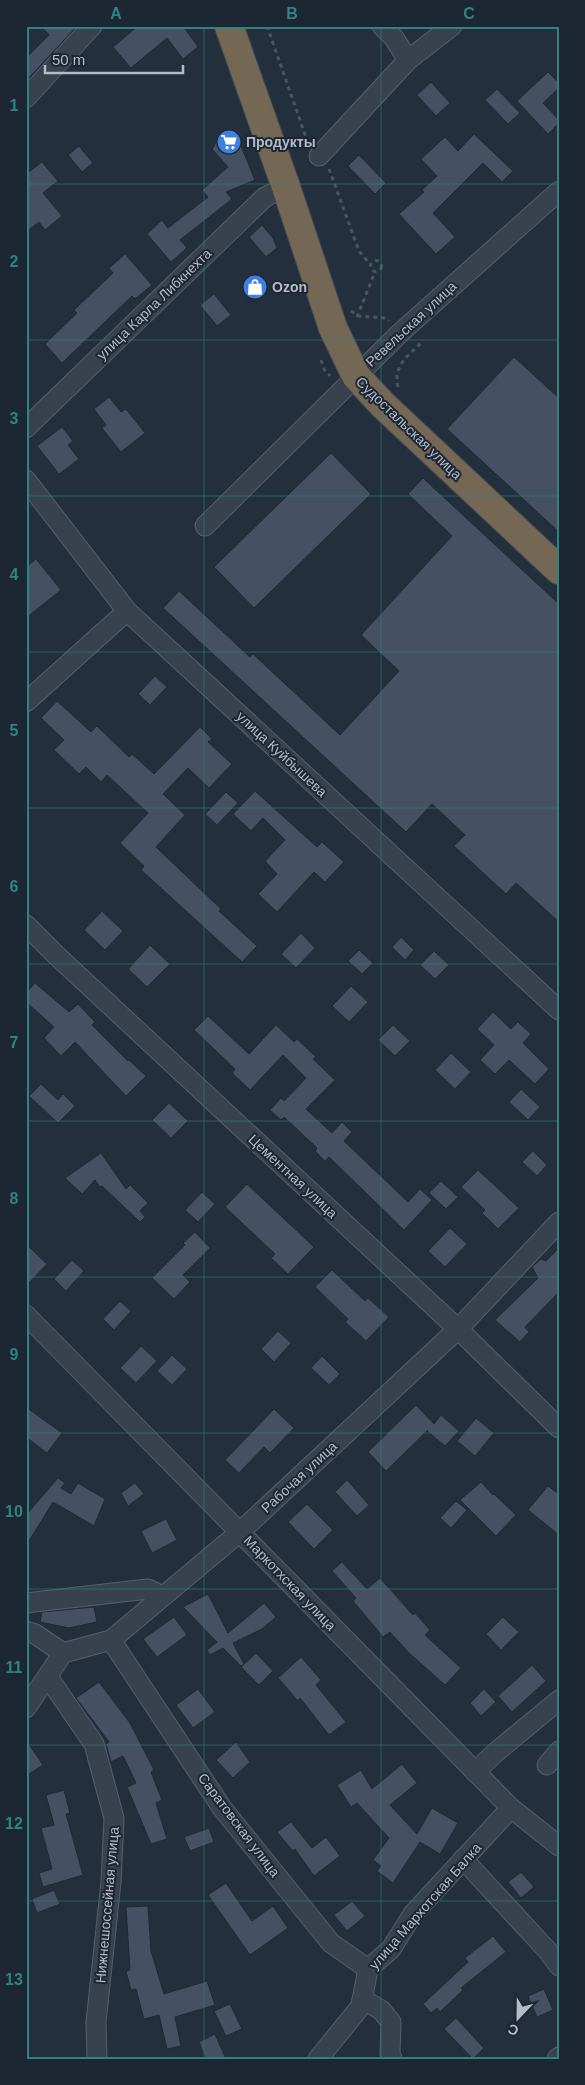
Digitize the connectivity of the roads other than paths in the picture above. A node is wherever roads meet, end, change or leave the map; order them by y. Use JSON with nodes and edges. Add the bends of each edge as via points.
{"nodes":[{"id":1,"x":92,"y":26,"type":"edge"},
{"id":2,"x":229,"y":26,"type":"edge"},
{"id":3,"x":382,"y":26,"type":"edge"},
{"id":4,"x":452,"y":26,"type":"edge"},
{"id":5,"x":408,"y":60,"type":"junction"},
{"id":6,"x":26,"y":98,"type":"edge"},
{"id":7,"x":319,"y":156,"type":"dead end"},
{"id":8,"x":286,"y":187,"type":"junction"},
{"id":9,"x":559,"y":191,"type":"edge"},
{"id":10,"x":356,"y":376,"type":"junction"},
{"id":11,"x":26,"y":428,"type":"edge"},
{"id":12,"x":26,"y":480,"type":"edge"},
{"id":13,"x":204,"y":526,"type":"dead end"},
{"id":14,"x":559,"y":570,"type":"edge"},
{"id":15,"x":127,"y":611,"type":"junction"},
{"id":16,"x":26,"y":702,"type":"edge"},
{"id":17,"x":26,"y":925,"type":"edge"},
{"id":18,"x":559,"y":1010,"type":"edge"},
{"id":19,"x":559,"y":1222,"type":"edge"},
{"id":20,"x":26,"y":1315,"type":"edge"},
{"id":21,"x":458,"y":1329,"type":"junction"},
{"id":22,"x":559,"y":1428,"type":"edge"},
{"id":23,"x":240,"y":1532,"type":"junction"},
{"id":24,"x":162,"y":1596,"type":"junction"},
{"id":25,"x":26,"y":1603,"type":"edge"},
{"id":26,"x":26,"y":1631,"type":"edge"},
{"id":27,"x":111,"y":1640,"type":"junction"},
{"id":28,"x":63,"y":1653,"type":"junction"},
{"id":29,"x":48,"y":1678,"type":"junction"},
{"id":30,"x":558,"y":1704,"type":"edge"},
{"id":31,"x":26,"y":1708,"type":"edge"},
{"id":32,"x":475,"y":1772,"type":"junction"},
{"id":33,"x":511,"y":1808,"type":"junction"},
{"id":34,"x":559,"y":1846,"type":"edge"},
{"id":35,"x":463,"y":1859,"type":"junction"},
{"id":36,"x":559,"y":1966,"type":"edge"},
{"id":37,"x":368,"y":1969,"type":"junction"},
{"id":38,"x":362,"y":1999,"type":"junction"},
{"id":39,"x":97,"y":2059,"type":"edge"},
{"id":40,"x":318,"y":2059,"type":"edge"},
{"id":41,"x":392,"y":2059,"type":"edge"}],
"edges":[{"from":1,"to":6,"type":"street"},
{"from":2,"to":8,"type":"highway","name":"Судостальская улица"},
{"from":3,"to":5,"type":"street"},
{"from":4,"to":5,"type":"street"},
{"from":5,"to":7,"type":"street"},
{"from":8,"to":10,"type":"highway","name":"Судостальская улица","via":[[333,328]]},
{"from":8,"to":11,"type":"street","name":"улица Карла Либкнехта","via":[[265,196]]},
{"from":9,"to":10,"type":"street","name":"Ревельская улица"},
{"from":10,"to":13,"type":"street","name":"Ревельская улица"},
{"from":10,"to":14,"type":"highway","name":"Судостальская улица"},
{"from":12,"to":15,"type":"street","name":"улица Куйбышева"},
{"from":15,"to":16,"type":"street"},
{"from":15,"to":18,"type":"street","name":"улица Куйбышева"},
{"from":17,"to":21,"type":"street","name":"Цементная улица"},
{"from":19,"to":21,"type":"street","name":"Рабочая улица"},
{"from":20,"to":23,"type":"street","name":"Маркотхская улица"},
{"from":21,"to":22,"type":"street","name":"Цементная улица"},
{"from":21,"to":23,"type":"street","name":"Рабочая улица"},
{"from":23,"to":24,"type":"street","name":"Рабочая улица"},
{"from":23,"to":32,"type":"street","name":"Маркотхская улица"},
{"from":24,"to":25,"type":"street","via":[[148,1588]]},
{"from":24,"to":27,"type":"street","name":"Рабочая улица"},
{"from":26,"to":28,"type":"street","via":[[36,1634]]},
{"from":27,"to":28,"type":"street","name":"Рабочая улица"},
{"from":27,"to":37,"type":"street","name":"Саратовская улица","via":[[222,1808],[331,1943]]},
{"from":28,"to":29,"type":"street"},
{"from":29,"to":31,"type":"street"},
{"from":29,"to":39,"type":"street","name":"Нижнешоссейная улица","via":[[94,1744],[114,1818],[111,1882],[96,2022]]},
{"from":30,"to":32,"type":"street"},
{"from":32,"to":33,"type":"street","name":"Маркотхская улица"},
{"from":33,"to":34,"type":"street","name":"Маркотхская улица"},
{"from":33,"to":35,"type":"street","name":"улица Мархотская Балка"},
{"from":35,"to":36,"type":"street"},
{"from":35,"to":37,"type":"street","name":"улица Мархотская Балка","via":[[413,1914],[391,1949]]},
{"from":37,"to":38,"type":"street","name":"улица Мархотская Балка"},
{"from":38,"to":40,"type":"street","name":"улица Мархотская Балка","via":[[360,2006]]},
{"from":38,"to":41,"type":"street","via":[[381,2010],[391,2022]]}]}
